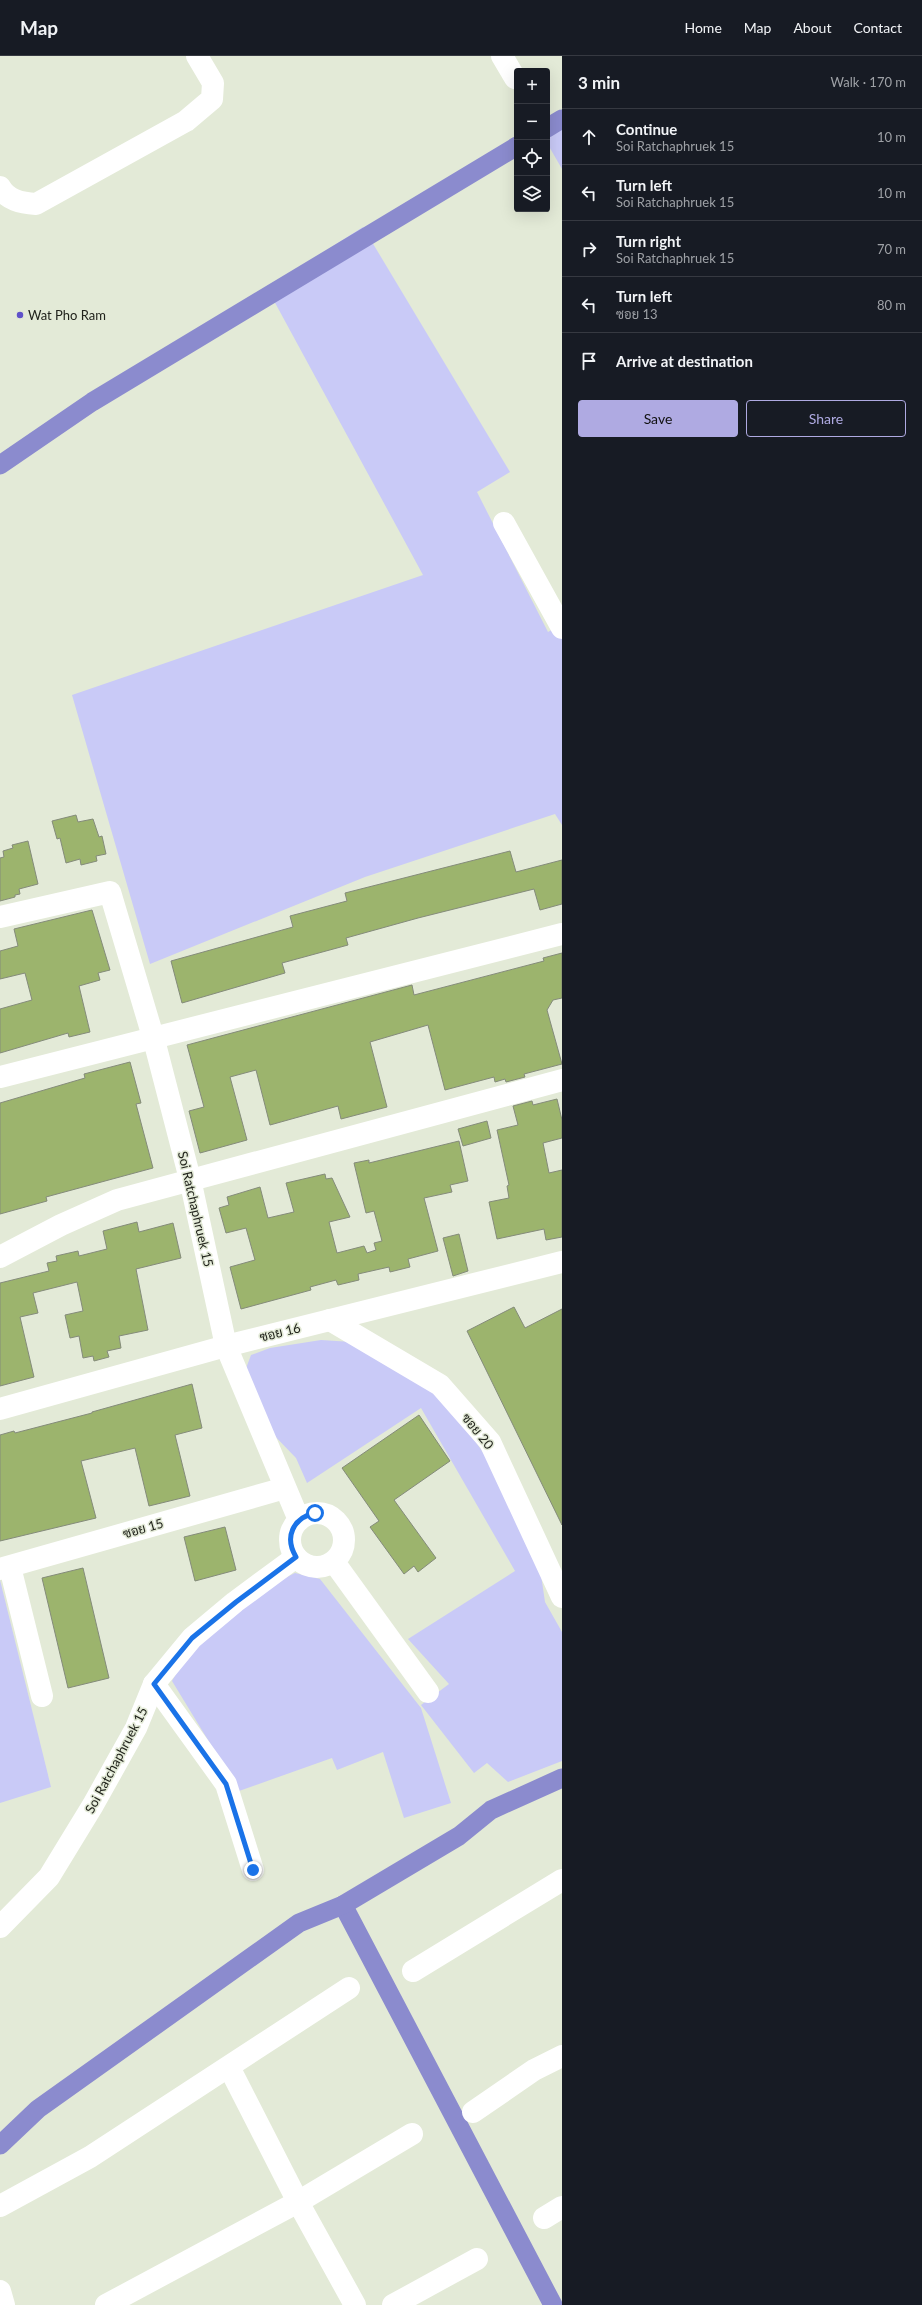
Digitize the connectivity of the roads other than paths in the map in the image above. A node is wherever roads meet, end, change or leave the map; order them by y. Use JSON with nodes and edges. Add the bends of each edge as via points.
{"nodes":[{"id":1,"x":198,"y":56,"type":"edge"},
{"id":2,"x":502,"y":56,"type":"edge"},
{"id":3,"x":514,"y":76,"type":"edge"},
{"id":4,"x":0,"y":187,"type":"edge"},
{"id":5,"x":504,"y":523,"type":"dead end"},
{"id":6,"x":562,"y":628,"type":"edge"},
{"id":7,"x":0,"y":917,"type":"edge"},
{"id":8,"x":562,"y":934,"type":"edge"},
{"id":9,"x":154,"y":1040,"type":"junction"},
{"id":10,"x":0,"y":1077,"type":"edge"},
{"id":11,"x":562,"y":1080,"type":"edge"},
{"id":12,"x":190,"y":1179,"type":"junction"},
{"id":13,"x":0,"y":1257,"type":"edge"},
{"id":14,"x":562,"y":1262,"type":"edge"},
{"id":15,"x":330,"y":1320,"type":"junction"},
{"id":16,"x":226,"y":1346,"type":"junction"},
{"id":17,"x":0,"y":1409,"type":"edge"},
{"id":18,"x":285,"y":1488,"type":"junction"},
{"id":19,"x":299,"y":1520,"type":"junction"},
{"id":20,"x":296,"y":1557,"type":"junction"},
{"id":21,"x":334,"y":1562,"type":"junction"},
{"id":22,"x":5,"y":1568,"type":"edge"},
{"id":23,"x":562,"y":1597,"type":"edge"},
{"id":24,"x":154,"y":1684,"type":"junction"},
{"id":25,"x":428,"y":1692,"type":"dead end"},
{"id":26,"x":42,"y":1696,"type":"dead end"},
{"id":27,"x":253,"y":1870,"type":"dead end"},
{"id":28,"x":562,"y":1880,"type":"edge"},
{"id":29,"x":0,"y":1927,"type":"edge"},
{"id":30,"x":413,"y":1972,"type":"dead end"},
{"id":31,"x":349,"y":1988,"type":"dead end"},
{"id":32,"x":562,"y":2056,"type":"edge"},
{"id":33,"x":229,"y":2067,"type":"junction"},
{"id":34,"x":473,"y":2112,"type":"dead end"},
{"id":35,"x":412,"y":2134,"type":"dead end"},
{"id":36,"x":298,"y":2202,"type":"junction"},
{"id":37,"x":0,"y":2206,"type":"edge"},
{"id":38,"x":477,"y":2259,"type":"dead end"},
{"id":39,"x":0,"y":2291,"type":"edge"},
{"id":40,"x":4,"y":2305,"type":"edge"},
{"id":41,"x":106,"y":2305,"type":"edge"},
{"id":42,"x":355,"y":2305,"type":"edge"},
{"id":43,"x":393,"y":2305,"type":"edge"}],
"edges":[{"from":1,"to":4,"type":"street","via":[[213,83],[212,99],[186,122],[36,204],[22,203],[4,194]]},
{"from":2,"to":3,"type":"street"},
{"from":5,"to":6,"type":"street"},
{"from":7,"to":9,"type":"street","name":"Soi Ratchaphruek 15","via":[[110,892]]},
{"from":8,"to":9,"type":"street"},
{"from":9,"to":10,"type":"street"},
{"from":9,"to":12,"type":"street","name":"Soi Ratchaphruek 15"},
{"from":11,"to":12,"type":"street"},
{"from":12,"to":13,"type":"street","via":[[117,1200],[61,1225]]},
{"from":12,"to":16,"type":"street","name":"Soi Ratchaphruek 15"},
{"from":14,"to":15,"type":"street","name":"ซอย 16"},
{"from":15,"to":16,"type":"street","name":"ซอย 16"},
{"from":15,"to":23,"type":"street","name":"ซอย 20","via":[[440,1385],[490,1442]]},
{"from":16,"to":17,"type":"street","name":"ซอย 16"},
{"from":16,"to":18,"type":"street","name":"Soi Ratchaphruek 15"},
{"from":18,"to":19,"type":"street","name":"Soi Ratchaphruek 15"},
{"from":18,"to":22,"type":"street","name":"ซอย 15"},
{"from":19,"to":20,"type":"street","via":[[290,1534],[291,1546]]},
{"from":19,"to":21,"type":"street","via":[[306,1515],[324,1513],[338,1522],[345,1538],[340,1555]]},
{"from":20,"to":21,"type":"street","via":[[302,1563],[318,1567]]},
{"from":20,"to":24,"type":"street","name":"Soi Ratchaphruek 15","via":[[192,1638]]},
{"from":21,"to":25,"type":"street"},
{"from":22,"to":26,"type":"street"},
{"from":24,"to":27,"type":"street","via":[[226,1784]]},
{"from":24,"to":29,"type":"street","name":"Soi Ratchaphruek 15","via":[[132,1734],[49,1877]]},
{"from":28,"to":30,"type":"street"},
{"from":31,"to":33,"type":"street"},
{"from":32,"to":34,"type":"street","via":[[534,2070]]},
{"from":33,"to":36,"type":"street"},
{"from":33,"to":37,"type":"street","via":[[90,2157]]},
{"from":35,"to":36,"type":"street"},
{"from":36,"to":41,"type":"street"},
{"from":36,"to":42,"type":"street"},
{"from":38,"to":43,"type":"street"},
{"from":39,"to":40,"type":"street"}]}
